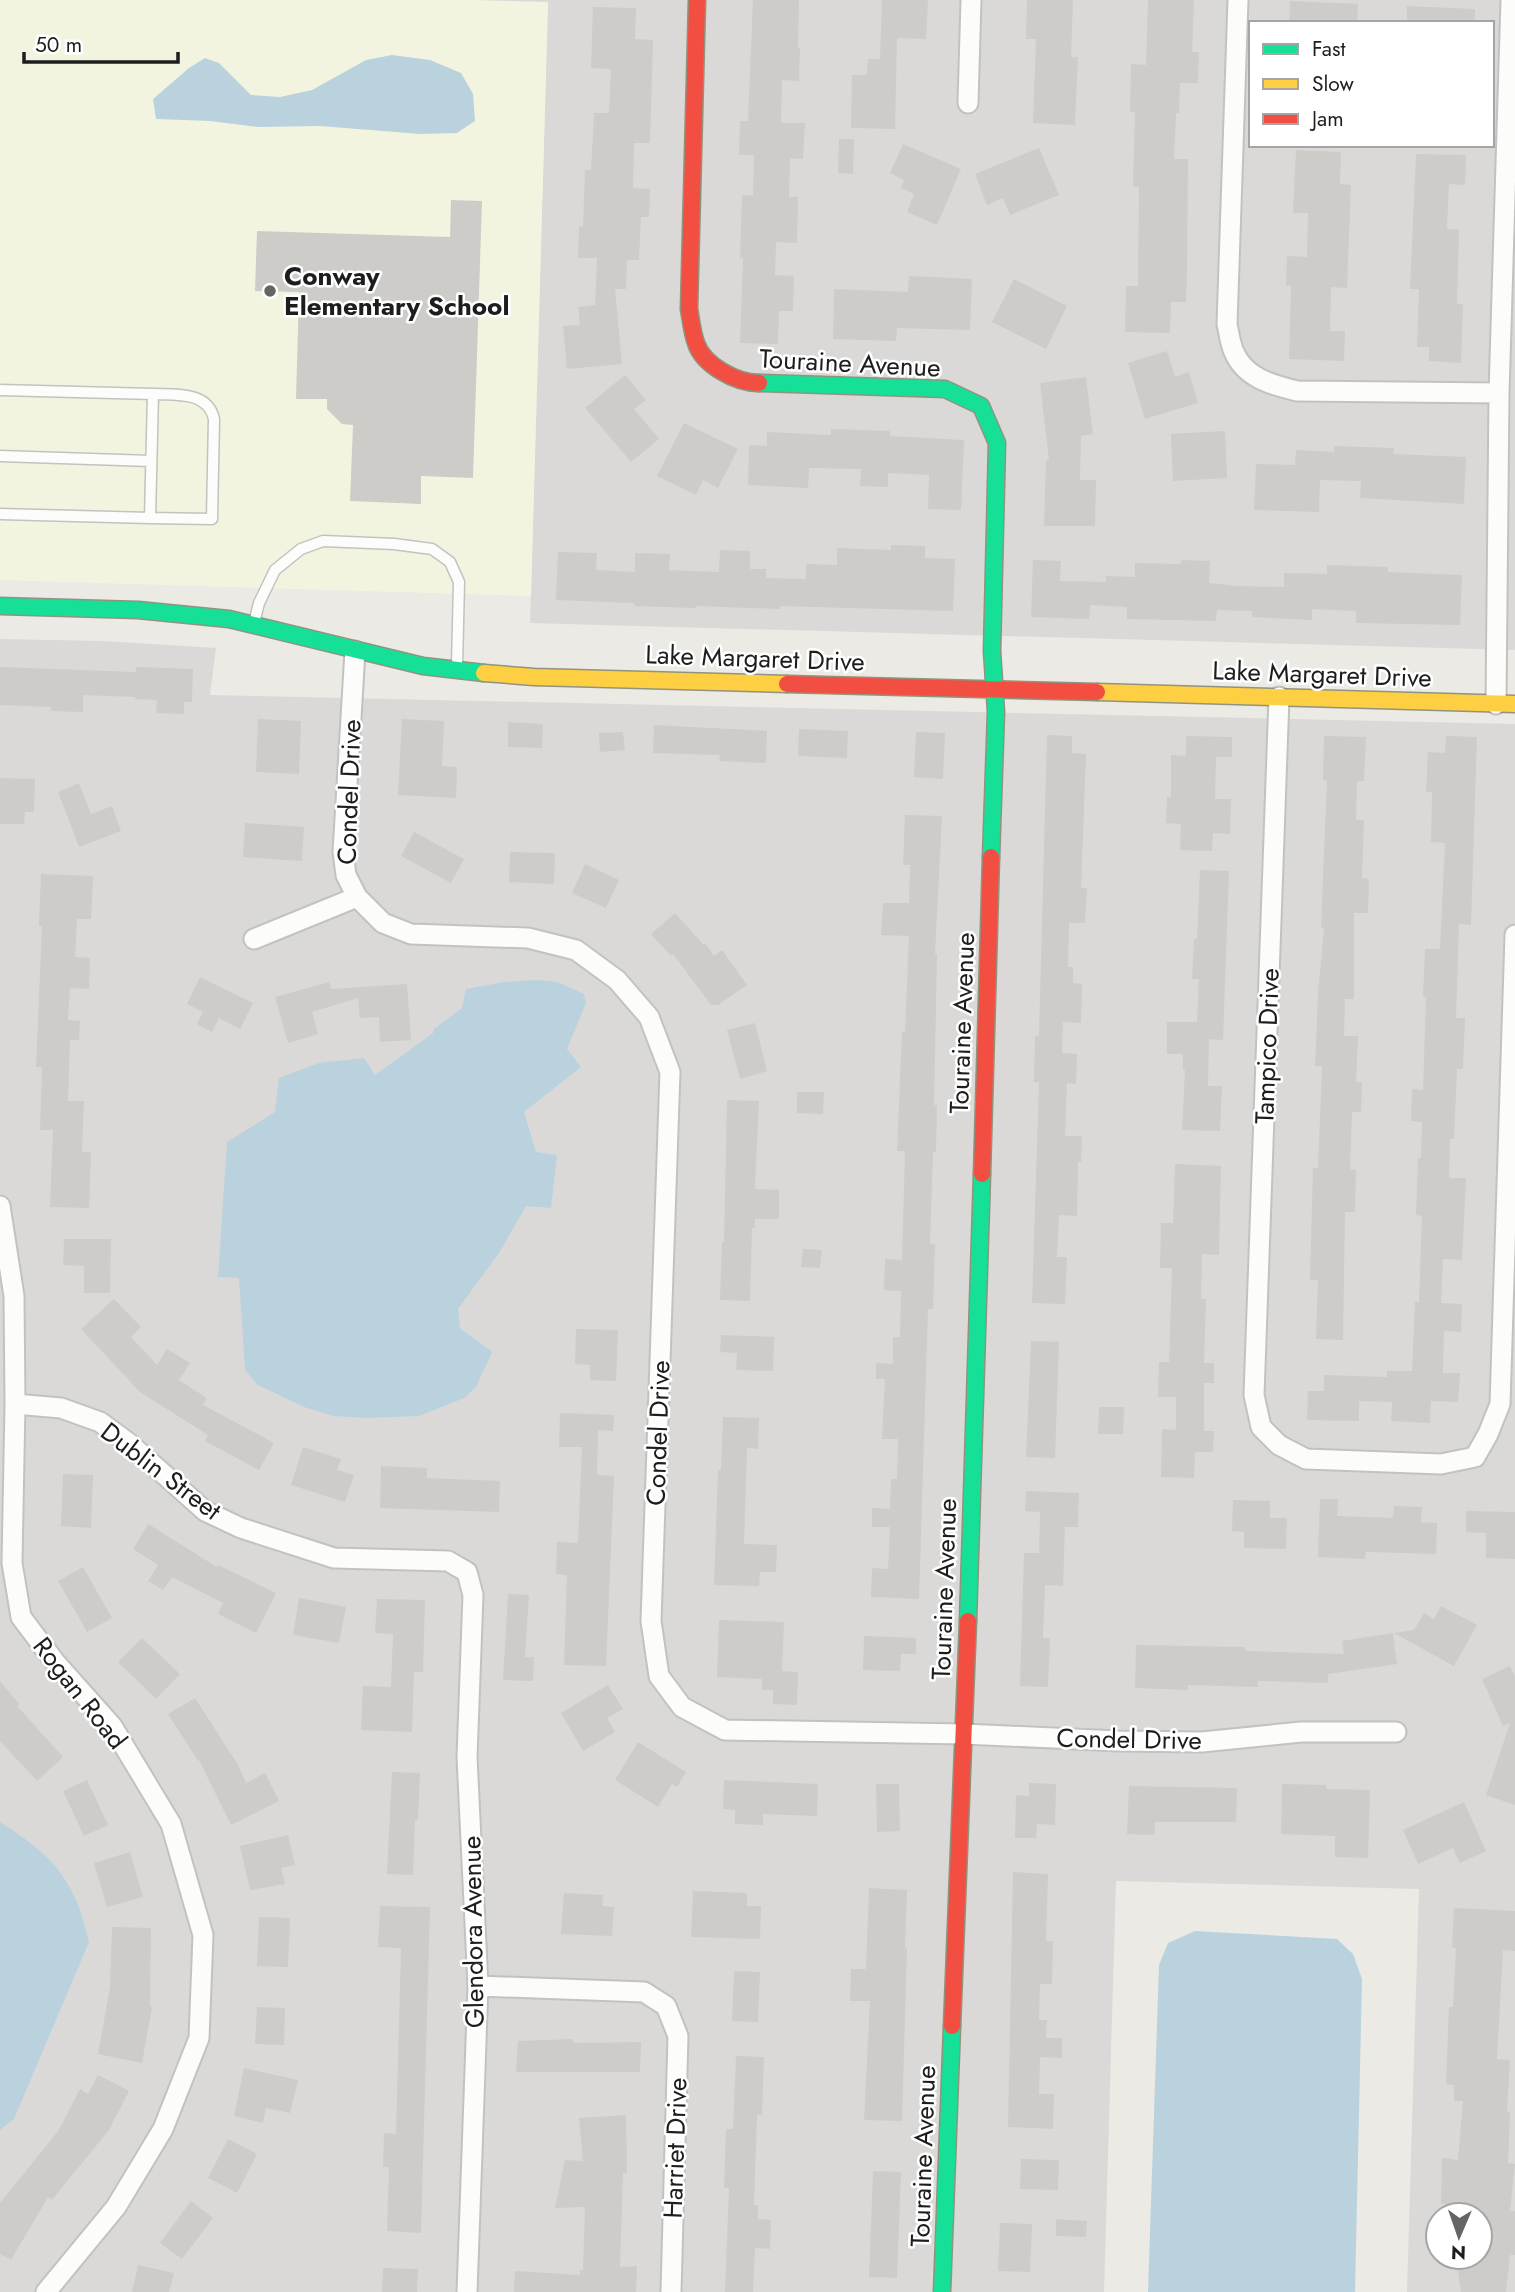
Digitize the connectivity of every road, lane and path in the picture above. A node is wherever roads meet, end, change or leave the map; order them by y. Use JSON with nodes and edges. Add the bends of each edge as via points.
{"nodes":[{"id":1,"x":697,"y":0,"type":"edge"},
{"id":2,"x":971,"y":0,"type":"edge"},
{"id":3,"x":1238,"y":0,"type":"edge"},
{"id":4,"x":1511,"y":0,"type":"edge"},
{"id":5,"x":968,"y":103,"type":"dead end"},
{"id":6,"x":0,"y":390,"type":"edge"},
{"id":7,"x":1499,"y":393,"type":"junction"},
{"id":8,"x":153,"y":394,"type":"junction"},
{"id":9,"x":0,"y":456,"type":"edge"},
{"id":10,"x":151,"y":461,"type":"junction"},
{"id":11,"x":0,"y":514,"type":"edge"},
{"id":12,"x":150,"y":518,"type":"junction"},
{"id":13,"x":0,"y":606,"type":"edge"},
{"id":14,"x":253,"y":624,"type":"junction"},
{"id":15,"x":355,"y":651,"type":"junction"},
{"id":16,"x":457,"y":670,"type":"junction"},
{"id":17,"x":994,"y":689,"type":"junction"},
{"id":18,"x":1279,"y":698,"type":"junction"},
{"id":19,"x":1506,"y":704,"type":"edge"},
{"id":20,"x":357,"y":897,"type":"junction"},
{"id":21,"x":1515,"y":935,"type":"edge"},
{"id":22,"x":254,"y":939,"type":"dead end"},
{"id":23,"x":0,"y":1206,"type":"edge"},
{"id":24,"x":15,"y":1404,"type":"junction"},
{"id":25,"x":467,"y":1572,"type":"joint"},
{"id":26,"x":1396,"y":1732,"type":"dead end"},
{"id":27,"x":964,"y":1734,"type":"junction"},
{"id":28,"x":478,"y":1986,"type":"junction"},
{"id":29,"x":46,"y":2292,"type":"edge"},
{"id":30,"x":467,"y":2292,"type":"edge"},
{"id":31,"x":671,"y":2292,"type":"edge"},
{"id":32,"x":942,"y":2292,"type":"edge"}],
"edges":[{"from":1,"to":17,"type":"street","name":"Touraine Avenue","via":[[689,309],[696,345],[716,369],[748,383],[945,390],[981,406],[997,443]]},
{"from":2,"to":5,"type":"street"},
{"from":3,"to":7,"type":"street","via":[[1227,324],[1234,353],[1251,374],[1297,391]]},
{"from":4,"to":7,"type":"street"},
{"from":6,"to":8,"type":"lane"},
{"from":7,"to":19,"type":"street"},
{"from":8,"to":10,"type":"lane"},
{"from":8,"to":12,"type":"lane","via":[[199,398],[215,419],[212,519]]},
{"from":9,"to":10,"type":"lane"},
{"from":10,"to":12,"type":"lane"},
{"from":11,"to":12,"type":"lane"},
{"from":13,"to":14,"type":"street","name":"Lake Margaret Drive","via":[[138,610]]},
{"from":14,"to":15,"type":"street","name":"Lake Margaret Drive"},
{"from":14,"to":16,"type":"lane","via":[[275,570],[301,549],[323,541],[432,549],[450,562],[459,582]]},
{"from":15,"to":16,"type":"street","name":"Lake Margaret Drive"},
{"from":15,"to":20,"type":"street","name":"Condel Drive","via":[[343,852],[345,875]]},
{"from":16,"to":17,"type":"street","name":"Lake Margaret Drive","via":[[534,677]]},
{"from":17,"to":18,"type":"street","name":"Lake Margaret Drive"},
{"from":17,"to":27,"type":"street","name":"Touraine Avenue"},
{"from":18,"to":19,"type":"street","name":"Lake Margaret Drive"},
{"from":18,"to":21,"type":"street","name":"Tampico Drive","via":[[1254,1395],[1261,1427],[1279,1445],[1306,1459],[1441,1464],[1475,1457],[1500,1404]]},
{"from":20,"to":22,"type":"street"},
{"from":20,"to":27,"type":"street","name":"Condel Drive","via":[[383,923],[411,934],[528,938],[576,950],[617,980],[649,1017],[670,1072],[651,1621],[659,1676],[682,1707],[725,1730]]},
{"from":23,"to":24,"type":"street","name":"Rogan Road","via":[[14,1296]]},
{"from":24,"to":25,"type":"street","name":"Dublin Street","via":[[61,1408],[100,1422],[205,1511],[241,1528],[334,1558],[448,1562]]},
{"from":24,"to":29,"type":"street","name":"Rogan Road","via":[[12,1563],[20,1618],[112,1726],[171,1824],[203,1935],[200,2038],[163,2129],[116,2207]]},
{"from":25,"to":28,"type":"street","name":"Glendora Avenue","via":[[473,1595],[467,1757]]},
{"from":26,"to":27,"type":"street","name":"Condel Drive","via":[[1301,1732],[1202,1742]]},
{"from":27,"to":32,"type":"street","name":"Touraine Avenue"},
{"from":28,"to":30,"type":"street","name":"Glendora Avenue"},
{"from":28,"to":31,"type":"street","name":"Harriet Drive","via":[[643,1993],[666,2006],[678,2036]]}]}
